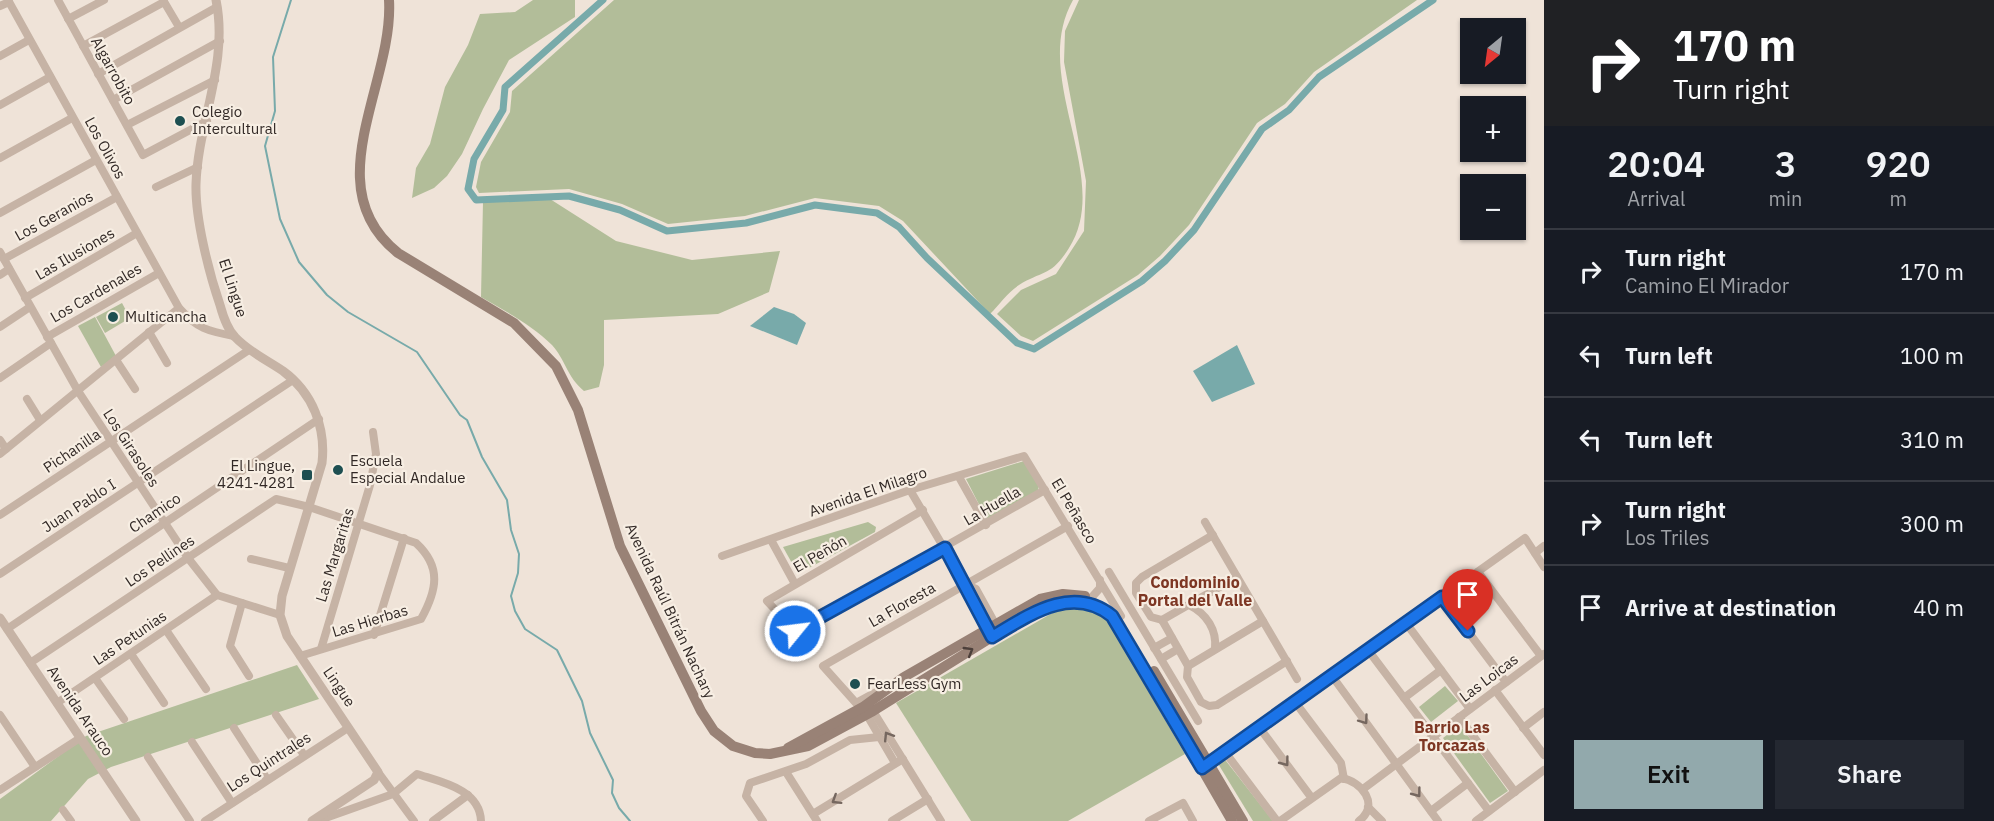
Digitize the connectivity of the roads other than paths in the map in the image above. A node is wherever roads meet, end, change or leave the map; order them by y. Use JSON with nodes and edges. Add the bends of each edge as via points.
{"nodes":[{"id":1,"x":58,"y":0,"type":"edge"},
{"id":2,"x":104,"y":0,"type":"edge"},
{"id":3,"x":390,"y":0,"type":"edge"},
{"id":4,"x":8,"y":1,"type":"edge"},
{"id":5,"x":163,"y":1,"type":"edge"},
{"id":6,"x":216,"y":4,"type":"edge"},
{"id":7,"x":0,"y":6,"type":"edge"},
{"id":8,"x":69,"y":20,"type":"junction"},
{"id":9,"x":179,"y":27,"type":"junction"},
{"id":10,"x":30,"y":40,"type":"junction"},
{"id":11,"x":220,"y":41,"type":"junction"},
{"id":12,"x":83,"y":46,"type":"junction"},
{"id":13,"x":0,"y":56,"type":"edge"},
{"id":14,"x":98,"y":74,"type":"junction"},
{"id":15,"x":50,"y":77,"type":"junction"},
{"id":16,"x":215,"y":80,"type":"junction"},
{"id":17,"x":113,"y":100,"type":"junction"},
{"id":18,"x":0,"y":105,"type":"edge"},
{"id":19,"x":72,"y":118,"type":"junction"},
{"id":20,"x":207,"y":121,"type":"junction"},
{"id":21,"x":127,"y":125,"type":"junction"},
{"id":22,"x":0,"y":158,"type":"edge"},
{"id":23,"x":96,"y":160,"type":"junction"},
{"id":24,"x":198,"y":167,"type":"junction"},
{"id":25,"x":156,"y":187,"type":"dead end"},
{"id":26,"x":117,"y":197,"type":"junction"},
{"id":27,"x":0,"y":213,"type":"edge"},
{"id":28,"x":138,"y":233,"type":"junction"},
{"id":29,"x":2,"y":255,"type":"edge"},
{"id":30,"x":9,"y":269,"type":"junction"},
{"id":31,"x":159,"y":273,"type":"junction"},
{"id":32,"x":0,"y":275,"type":"edge"},
{"id":33,"x":25,"y":298,"type":"junction"},
{"id":34,"x":30,"y":307,"type":"junction"},
{"id":35,"x":178,"y":308,"type":"junction"},
{"id":36,"x":0,"y":327,"type":"edge"},
{"id":37,"x":148,"y":332,"type":"junction"},
{"id":38,"x":234,"y":336,"type":"junction"},
{"id":39,"x":49,"y":340,"type":"junction"},
{"id":40,"x":249,"y":350,"type":"junction"},
{"id":41,"x":116,"y":360,"type":"junction"},
{"id":42,"x":167,"y":363,"type":"dead end"},
{"id":43,"x":0,"y":378,"type":"edge"},
{"id":44,"x":293,"y":380,"type":"junction"},
{"id":45,"x":135,"y":389,"type":"dead end"},
{"id":46,"x":78,"y":391,"type":"junction"},
{"id":47,"x":27,"y":399,"type":"dead end"},
{"id":48,"x":319,"y":419,"type":"junction"},
{"id":49,"x":40,"y":420,"type":"junction"},
{"id":50,"x":373,"y":432,"type":"dead end"},
{"id":51,"x":0,"y":440,"type":"edge"},
{"id":52,"x":111,"y":440,"type":"junction"},
{"id":53,"x":3,"y":451,"type":"edge"},
{"id":54,"x":1024,"y":456,"type":"joint"},
{"id":55,"x":959,"y":477,"type":"junction"},
{"id":56,"x":138,"y":483,"type":"junction"},
{"id":57,"x":910,"y":490,"type":"junction"},
{"id":58,"x":1045,"y":490,"type":"junction"},
{"id":59,"x":309,"y":507,"type":"junction"},
{"id":60,"x":923,"y":510,"type":"junction"},
{"id":61,"x":0,"y":515,"type":"edge"},
{"id":62,"x":1205,"y":522,"type":"dead end"},
{"id":63,"x":165,"y":523,"type":"junction"},
{"id":64,"x":358,"y":523,"type":"junction"},
{"id":65,"x":986,"y":525,"type":"junction"},
{"id":66,"x":1068,"y":526,"type":"junction"},
{"id":67,"x":1213,"y":535,"type":"junction"},
{"id":68,"x":404,"y":538,"type":"junction"},
{"id":69,"x":771,"y":540,"type":"junction"},
{"id":70,"x":945,"y":548,"type":"junction"},
{"id":71,"x":1541,"y":550,"type":"edge"},
{"id":72,"x":722,"y":556,"type":"dead end"},
{"id":73,"x":188,"y":558,"type":"junction"},
{"id":74,"x":251,"y":559,"type":"dead end"},
{"id":75,"x":1544,"y":567,"type":"edge"},
{"id":76,"x":290,"y":568,"type":"junction"},
{"id":77,"x":1109,"y":572,"type":"dead end"},
{"id":78,"x":1478,"y":572,"type":"junction"},
{"id":79,"x":0,"y":574,"type":"edge"},
{"id":80,"x":1237,"y":577,"type":"junction"},
{"id":81,"x":1100,"y":580,"type":"junction"},
{"id":82,"x":795,"y":584,"type":"junction"},
{"id":83,"x":965,"y":584,"type":"junction"},
{"id":84,"x":217,"y":595,"type":"junction"},
{"id":85,"x":1092,"y":597,"type":"junction"},
{"id":86,"x":1442,"y":597,"type":"junction"},
{"id":87,"x":242,"y":603,"type":"junction"},
{"id":88,"x":1189,"y":605,"type":"junction"},
{"id":89,"x":280,"y":615,"type":"junction"},
{"id":90,"x":1120,"y":616,"type":"junction"},
{"id":91,"x":0,"y":618,"type":"edge"},
{"id":92,"x":1162,"y":620,"type":"junction"},
{"id":93,"x":1263,"y":621,"type":"junction"},
{"id":94,"x":1406,"y":623,"type":"junction"},
{"id":95,"x":7,"y":628,"type":"junction"},
{"id":96,"x":165,"y":630,"type":"junction"},
{"id":97,"x":993,"y":630,"type":"junction"},
{"id":98,"x":795,"y":631,"type":"joint"},
{"id":99,"x":374,"y":635,"type":"junction"},
{"id":100,"x":1172,"y":638,"type":"junction"},
{"id":101,"x":1154,"y":648,"type":"junction"},
{"id":102,"x":321,"y":649,"type":"junction"},
{"id":103,"x":1178,"y":649,"type":"junction"},
{"id":104,"x":1215,"y":650,"type":"junction"},
{"id":105,"x":1368,"y":650,"type":"junction"},
{"id":106,"x":131,"y":654,"type":"junction"},
{"id":107,"x":1542,"y":655,"type":"edge"},
{"id":108,"x":300,"y":656,"type":"junction"},
{"id":109,"x":1161,"y":659,"type":"junction"},
{"id":110,"x":1287,"y":661,"type":"junction"},
{"id":111,"x":30,"y":663,"type":"junction"},
{"id":112,"x":1188,"y":666,"type":"junction"},
{"id":113,"x":1441,"y":670,"type":"junction"},
{"id":114,"x":249,"y":676,"type":"dead end"},
{"id":115,"x":1332,"y":676,"type":"junction"},
{"id":116,"x":95,"y":678,"type":"junction"},
{"id":117,"x":1297,"y":679,"type":"dead end"},
{"id":118,"x":1506,"y":682,"type":"junction"},
{"id":119,"x":206,"y":689,"type":"dead end"},
{"id":120,"x":1495,"y":690,"type":"junction"},
{"id":121,"x":1404,"y":698,"type":"junction"},
{"id":122,"x":1295,"y":702,"type":"junction"},
{"id":123,"x":164,"y":703,"type":"dead end"},
{"id":124,"x":57,"y":704,"type":"junction"},
{"id":125,"x":1189,"y":706,"type":"junction"},
{"id":126,"x":864,"y":709,"type":"junction"},
{"id":127,"x":1470,"y":709,"type":"junction"},
{"id":128,"x":1544,"y":712,"type":"edge"},
{"id":129,"x":0,"y":715,"type":"edge"},
{"id":130,"x":276,"y":715,"type":"dead end"},
{"id":131,"x":1459,"y":717,"type":"junction"},
{"id":132,"x":124,"y":719,"type":"dead end"},
{"id":133,"x":1180,"y":720,"type":"junction"},
{"id":134,"x":1198,"y":721,"type":"dead end"},
{"id":135,"x":234,"y":728,"type":"dead end"},
{"id":136,"x":348,"y":728,"type":"junction"},
{"id":137,"x":1259,"y":728,"type":"junction"},
{"id":138,"x":1523,"y":728,"type":"junction"},
{"id":139,"x":1433,"y":736,"type":"junction"},
{"id":140,"x":879,"y":737,"type":"junction"},
{"id":141,"x":80,"y":738,"type":"junction"},
{"id":142,"x":192,"y":742,"type":"dead end"},
{"id":143,"x":1225,"y":752,"type":"junction"},
{"id":144,"x":304,"y":755,"type":"junction"},
{"id":145,"x":1544,"y":755,"type":"edge"},
{"id":146,"x":148,"y":757,"type":"dead end"},
{"id":147,"x":899,"y":761,"type":"junction"},
{"id":148,"x":1396,"y":764,"type":"junction"},
{"id":149,"x":1205,"y":766,"type":"junction"},
{"id":150,"x":35,"y":767,"type":"junction"},
{"id":151,"x":1544,"y":770,"type":"edge"},
{"id":152,"x":786,"y":772,"type":"junction"},
{"id":153,"x":377,"y":775,"type":"junction"},
{"id":154,"x":1344,"y":778,"type":"junction"},
{"id":155,"x":267,"y":779,"type":"junction"},
{"id":156,"x":1468,"y":783,"type":"junction"},
{"id":157,"x":0,"y":789,"type":"edge"},
{"id":158,"x":1363,"y":789,"type":"junction"},
{"id":159,"x":1515,"y":792,"type":"junction"},
{"id":160,"x":393,"y":794,"type":"junction"},
{"id":161,"x":468,"y":795,"type":"junction"},
{"id":162,"x":1311,"y":797,"type":"junction"},
{"id":163,"x":928,"y":799,"type":"junction"},
{"id":164,"x":231,"y":803,"type":"junction"},
{"id":165,"x":1368,"y":807,"type":"junction"},
{"id":166,"x":63,"y":810,"type":"dead end"},
{"id":167,"x":1431,"y":811,"type":"junction"},
{"id":168,"x":1489,"y":811,"type":"junction"},
{"id":169,"x":815,"y":818,"type":"edge"},
{"id":170,"x":71,"y":821,"type":"edge"},
{"id":171,"x":136,"y":821,"type":"edge"},
{"id":172,"x":190,"y":821,"type":"edge"},
{"id":173,"x":205,"y":821,"type":"edge"},
{"id":174,"x":312,"y":821,"type":"edge"},
{"id":175,"x":317,"y":821,"type":"edge"},
{"id":176,"x":414,"y":821,"type":"edge"},
{"id":177,"x":433,"y":821,"type":"edge"},
{"id":178,"x":481,"y":821,"type":"edge"},
{"id":179,"x":763,"y":821,"type":"edge"},
{"id":180,"x":892,"y":821,"type":"edge"},
{"id":181,"x":941,"y":821,"type":"edge"},
{"id":182,"x":1149,"y":821,"type":"edge"},
{"id":183,"x":1193,"y":821,"type":"edge"},
{"id":184,"x":1232,"y":821,"type":"edge"},
{"id":185,"x":1243,"y":821,"type":"edge"},
{"id":186,"x":1279,"y":821,"type":"edge"},
{"id":187,"x":1359,"y":821,"type":"edge"},
{"id":188,"x":1382,"y":821,"type":"edge"},
{"id":189,"x":1438,"y":821,"type":"edge"},
{"id":190,"x":1476,"y":821,"type":"edge"}],
"edges":[{"from":1,"to":8,"type":"street","name":"Algarrobito"},
{"from":2,"to":8,"type":"street"},
{"from":3,"to":126,"type":"main road","name":"Avenida Raúl Bitrán Nachary","via":[[389,29],[360,169],[360,194],[366,215],[385,243],[514,323],[556,366],[575,402],[620,546],[714,731],[734,746],[755,753],[778,754]]},
{"from":4,"to":7,"type":"street"},
{"from":4,"to":10,"type":"street","name":"Los Olivos"},
{"from":5,"to":9,"type":"street"},
{"from":5,"to":12,"type":"street"},
{"from":6,"to":9,"type":"street"},
{"from":6,"to":11,"type":"street","name":"El Lingue"},
{"from":8,"to":12,"type":"street","name":"Algarrobito"},
{"from":9,"to":14,"type":"street"},
{"from":10,"to":13,"type":"street"},
{"from":10,"to":15,"type":"street","name":"Los Olivos"},
{"from":11,"to":16,"type":"street","name":"El Lingue"},
{"from":11,"to":17,"type":"street"},
{"from":12,"to":14,"type":"street","name":"Algarrobito"},
{"from":14,"to":17,"type":"street","name":"Algarrobito"},
{"from":15,"to":18,"type":"street"},
{"from":15,"to":19,"type":"street","name":"Los Olivos"},
{"from":16,"to":20,"type":"street","name":"El Lingue"},
{"from":16,"to":21,"type":"street"},
{"from":17,"to":21,"type":"street","name":"Algarrobito"},
{"from":19,"to":22,"type":"street"},
{"from":19,"to":23,"type":"street","name":"Los Olivos"},
{"from":20,"to":21,"type":"street","name":"Algarrobito","via":[[143,155]]},
{"from":20,"to":24,"type":"street","name":"El Lingue"},
{"from":23,"to":26,"type":"street","name":"Los Olivos"},
{"from":23,"to":27,"type":"street"},
{"from":24,"to":25,"type":"street"},
{"from":24,"to":38,"type":"street","name":"El Lingue","via":[[196,186],[206,254],[219,303]]},
{"from":26,"to":28,"type":"street","name":"Los Olivos"},
{"from":26,"to":29,"type":"street","name":"Los Geranios"},
{"from":28,"to":31,"type":"street","name":"Los Olivos"},
{"from":28,"to":33,"type":"street","name":"Las Ilusiones"},
{"from":29,"to":30,"type":"street","name":"Los Girasoles"},
{"from":30,"to":32,"type":"street"},
{"from":30,"to":33,"type":"street","name":"Los Girasoles"},
{"from":31,"to":35,"type":"street","name":"Los Olivos"},
{"from":31,"to":39,"type":"street","name":"Los Cardenales"},
{"from":33,"to":34,"type":"street","name":"Los Girasoles"},
{"from":34,"to":36,"type":"street"},
{"from":34,"to":39,"type":"street","name":"Los Girasoles"},
{"from":35,"to":37,"type":"street"},
{"from":35,"to":38,"type":"street","name":"Los Olivos","via":[[206,331]]},
{"from":37,"to":41,"type":"street"},
{"from":37,"to":42,"type":"street"},
{"from":38,"to":40,"type":"street","name":"El Lingue"},
{"from":39,"to":43,"type":"street","name":"Los Cardenales"},
{"from":39,"to":46,"type":"street","name":"Los Girasoles"},
{"from":40,"to":44,"type":"street","name":"El Lingue"},
{"from":40,"to":52,"type":"street","name":"Pichanilla"},
{"from":41,"to":45,"type":"street"},
{"from":41,"to":46,"type":"street"},
{"from":44,"to":48,"type":"street","name":"El Lingue"},
{"from":44,"to":56,"type":"street","name":"Juan Pablo I"},
{"from":46,"to":49,"type":"street"},
{"from":46,"to":52,"type":"street","name":"Los Girasoles"},
{"from":47,"to":49,"type":"street"},
{"from":48,"to":59,"type":"street","name":"El Lingue","via":[[324,444],[322,463]]},
{"from":48,"to":63,"type":"street","name":"Chamico"},
{"from":49,"to":53,"type":"street"},
{"from":50,"to":64,"type":"street","name":"Las Margaritas","via":[[376,454]]},
{"from":51,"to":53,"type":"street"},
{"from":52,"to":56,"type":"street","name":"Los Girasoles"},
{"from":52,"to":61,"type":"street","name":"Pichanilla"},
{"from":54,"to":55,"type":"street","name":"Avenida El Milagro"},
{"from":54,"to":58,"type":"street","name":"El Peñasco"},
{"from":55,"to":57,"type":"street","name":"Avenida El Milagro"},
{"from":55,"to":65,"type":"street"},
{"from":56,"to":63,"type":"street","name":"Los Girasoles"},
{"from":56,"to":79,"type":"street","name":"Juan Pablo I"},
{"from":57,"to":60,"type":"street"},
{"from":57,"to":69,"type":"street","name":"Avenida El Milagro"},
{"from":58,"to":65,"type":"street","name":"La Huella"},
{"from":58,"to":66,"type":"street","name":"El Peñasco"},
{"from":59,"to":64,"type":"street","name":"Los Pellines"},
{"from":59,"to":73,"type":"street","name":"Los Pellines","via":[[276,499]]},
{"from":59,"to":76,"type":"street","name":"El Lingue"},
{"from":60,"to":70,"type":"street"},
{"from":60,"to":82,"type":"street","name":"El Peñón"},
{"from":62,"to":67,"type":"street"},
{"from":63,"to":73,"type":"street","name":"Los Girasoles"},
{"from":63,"to":95,"type":"street","name":"Chamico"},
{"from":64,"to":68,"type":"street","name":"Las Hierbas"},
{"from":64,"to":102,"type":"street","name":"Las Margaritas"},
{"from":65,"to":70,"type":"street","name":"La Huella"},
{"from":66,"to":81,"type":"street","name":"El Peñasco"},
{"from":66,"to":83,"type":"street","name":"La Floresta"},
{"from":67,"to":80,"type":"street"},
{"from":67,"to":92,"type":"street","via":[[1136,583],[1136,593],[1150,616]]},
{"from":68,"to":99,"type":"street"},
{"from":68,"to":99,"type":"street","name":"Las Hierbas","via":[[422,547],[437,580],[421,619]]},
{"from":69,"to":72,"type":"street","name":"Avenida El Milagro"},
{"from":69,"to":82,"type":"street"},
{"from":70,"to":83,"type":"street"},
{"from":70,"to":98,"type":"street","name":"La Huella"},
{"from":71,"to":75,"type":"street"},
{"from":71,"to":78,"type":"street","via":[[1525,538]]},
{"from":73,"to":84,"type":"street","name":"Los Girasoles"},
{"from":73,"to":111,"type":"street","name":"Los Pellines"},
{"from":74,"to":76,"type":"street"},
{"from":76,"to":89,"type":"street","name":"El Lingue"},
{"from":77,"to":101,"type":"street"},
{"from":78,"to":86,"type":"street"},
{"from":78,"to":107,"type":"street"},
{"from":80,"to":88,"type":"street"},
{"from":80,"to":93,"type":"street"},
{"from":81,"to":85,"type":"street","via":[[1100,588]]},
{"from":81,"to":90,"type":"street","name":"El Peñasco"},
{"from":82,"to":98,"type":"street","name":"El Peñón","via":[[767,601]]},
{"from":83,"to":97,"type":"street","via":[[976,588]]},
{"from":83,"to":126,"type":"street","name":"La Floresta","via":[[824,666]]},
{"from":84,"to":87,"type":"street"},
{"from":84,"to":96,"type":"street","name":"Las Petunias"},
{"from":85,"to":90,"type":"main road","name":"Avenida Raúl Bitrán Nachary"},
{"from":85,"to":97,"type":"main road","name":"Avenida Raúl Bitrán Nachary","via":[[1048,596]]},
{"from":86,"to":94,"type":"street"},
{"from":86,"to":118,"type":"street"},
{"from":87,"to":89,"type":"street"},
{"from":87,"to":114,"type":"street","via":[[230,646]]},
{"from":88,"to":92,"type":"street"},
{"from":88,"to":104,"type":"street","via":[[1209,621]]},
{"from":89,"to":108,"type":"street","name":"Lingue"},
{"from":90,"to":133,"type":"main road","name":"Avenida Raúl Bitrán Nachary"},
{"from":91,"to":95,"type":"street","name":"Avenida Arauco"},
{"from":92,"to":100,"type":"street"},
{"from":93,"to":104,"type":"street"},
{"from":93,"to":110,"type":"street"},
{"from":94,"to":105,"type":"street"},
{"from":94,"to":113,"type":"street"},
{"from":95,"to":111,"type":"street","name":"Avenida Arauco"},
{"from":96,"to":106,"type":"street","name":"Las Petunias"},
{"from":96,"to":119,"type":"street"},
{"from":126,"to":97,"type":"main road","name":"Avenida Raúl Bitrán Nachary","one_way":true},
{"from":97,"to":126,"type":"main road","name":"Avenida Raúl Bitrán Nachary","via":[[904,677]]},
{"from":97,"to":133,"type":"main road","name":"Avenida Raúl Bitrán Nachary","via":[[1063,602],[1101,608],[1117,622]]},
{"from":99,"to":102,"type":"street","name":"Las Hierbas"},
{"from":100,"to":101,"type":"street"},
{"from":100,"to":103,"type":"street"},
{"from":101,"to":109,"type":"street"},
{"from":102,"to":108,"type":"street","name":"Las Hierbas"},
{"from":103,"to":109,"type":"street"},
{"from":103,"to":112,"type":"street"},
{"from":104,"to":112,"type":"street"},
{"from":105,"to":115,"type":"street"},
{"from":105,"to":121,"type":"street"},
{"from":106,"to":116,"type":"street","name":"Las Petunias"},
{"from":106,"to":123,"type":"street"},
{"from":107,"to":118,"type":"street","name":"Las Loicas"},
{"from":108,"to":136,"type":"street","name":"Lingue"},
{"from":109,"to":125,"type":"street"},
{"from":110,"to":112,"type":"street","via":[[1211,706],[1201,702],[1187,677]]},
{"from":110,"to":117,"type":"street"},
{"from":111,"to":124,"type":"street","name":"Avenida Arauco"},
{"from":113,"to":121,"type":"street"},
{"from":113,"to":127,"type":"street"},
{"from":115,"to":122,"type":"street"},
{"from":115,"to":148,"type":"street","one_way":true},
{"from":116,"to":124,"type":"street","name":"Las Petunias"},
{"from":116,"to":132,"type":"street"},
{"from":118,"to":120,"type":"street","name":"Las Loicas"},
{"from":120,"to":127,"type":"street","name":"Las Loicas"},
{"from":120,"to":138,"type":"street"},
{"from":121,"to":139,"type":"street"},
{"from":122,"to":137,"type":"street"},
{"from":122,"to":154,"type":"street","via":[[1341,763]]},
{"from":124,"to":141,"type":"street","name":"Avenida Arauco"},
{"from":125,"to":133,"type":"street"},
{"from":125,"to":133,"type":"street"},
{"from":125,"to":134,"type":"street"},
{"from":126,"to":140,"type":"street"},
{"from":147,"to":126,"type":"street","one_way":true},
{"from":127,"to":131,"type":"street","name":"Las Loicas"},
{"from":128,"to":138,"type":"street"},
{"from":129,"to":150,"type":"street"},
{"from":130,"to":144,"type":"street"},
{"from":131,"to":139,"type":"street","name":"Las Loicas"},
{"from":131,"to":159,"type":"street"},
{"from":133,"to":149,"type":"main road","name":"Avenida Raúl Bitrán Nachary"},
{"from":135,"to":155,"type":"street"},
{"from":136,"to":144,"type":"street","name":"Los Quintrales"},
{"from":136,"to":153,"type":"street","name":"Lingue"},
{"from":137,"to":143,"type":"street"},
{"from":137,"to":162,"type":"street","one_way":true},
{"from":138,"to":145,"type":"street"},
{"from":139,"to":148,"type":"street","name":"Las Loicas"},
{"from":139,"to":156,"type":"street"},
{"from":140,"to":147,"type":"street"},
{"from":140,"to":152,"type":"street","via":[[850,740]]},
{"from":141,"to":150,"type":"street"},
{"from":141,"to":171,"type":"street","name":"Avenida Arauco"},
{"from":142,"to":164,"type":"street"},
{"from":143,"to":149,"type":"street"},
{"from":143,"to":186,"type":"street"},
{"from":144,"to":155,"type":"street","name":"Los Quintrales"},
{"from":146,"to":172,"type":"street"},
{"from":147,"to":163,"type":"street"},
{"from":147,"to":169,"type":"street","one_way":true},
{"from":148,"to":158,"type":"street","name":"Las Loicas"},
{"from":148,"to":167,"type":"street","one_way":true},
{"from":149,"to":184,"type":"main road","name":"Avenida Raúl Bitrán Nachary"},
{"from":149,"to":185,"type":"main road","name":"Avenida Raúl Bitrán Nachary"},
{"from":150,"to":157,"type":"street"},
{"from":151,"to":159,"type":"street"},
{"from":152,"to":169,"type":"street"},
{"from":152,"to":179,"type":"street","via":[[750,783],[746,788],[746,796]]},
{"from":153,"to":160,"type":"street","name":"Lingue"},
{"from":153,"to":174,"type":"street"},
{"from":154,"to":158,"type":"street"},
{"from":154,"to":162,"type":"street"},
{"from":155,"to":164,"type":"street","name":"Los Quintrales"},
{"from":156,"to":167,"type":"street"},
{"from":156,"to":168,"type":"street"},
{"from":158,"to":165,"type":"street"},
{"from":159,"to":168,"type":"street"},
{"from":160,"to":161,"type":"street","via":[[417,774]]},
{"from":160,"to":175,"type":"street"},
{"from":160,"to":176,"type":"street","name":"Lingue"},
{"from":161,"to":177,"type":"street"},
{"from":161,"to":178,"type":"street"},
{"from":162,"to":186,"type":"street"},
{"from":163,"to":180,"type":"street"},
{"from":163,"to":181,"type":"street"},
{"from":164,"to":173,"type":"street","name":"Los Quintrales"},
{"from":165,"to":187,"type":"street"},
{"from":165,"to":188,"type":"street"},
{"from":166,"to":170,"type":"street"},
{"from":167,"to":189,"type":"street"},
{"from":168,"to":190,"type":"street"},
{"from":182,"to":183,"type":"street","via":[[1183,803]]}]}
